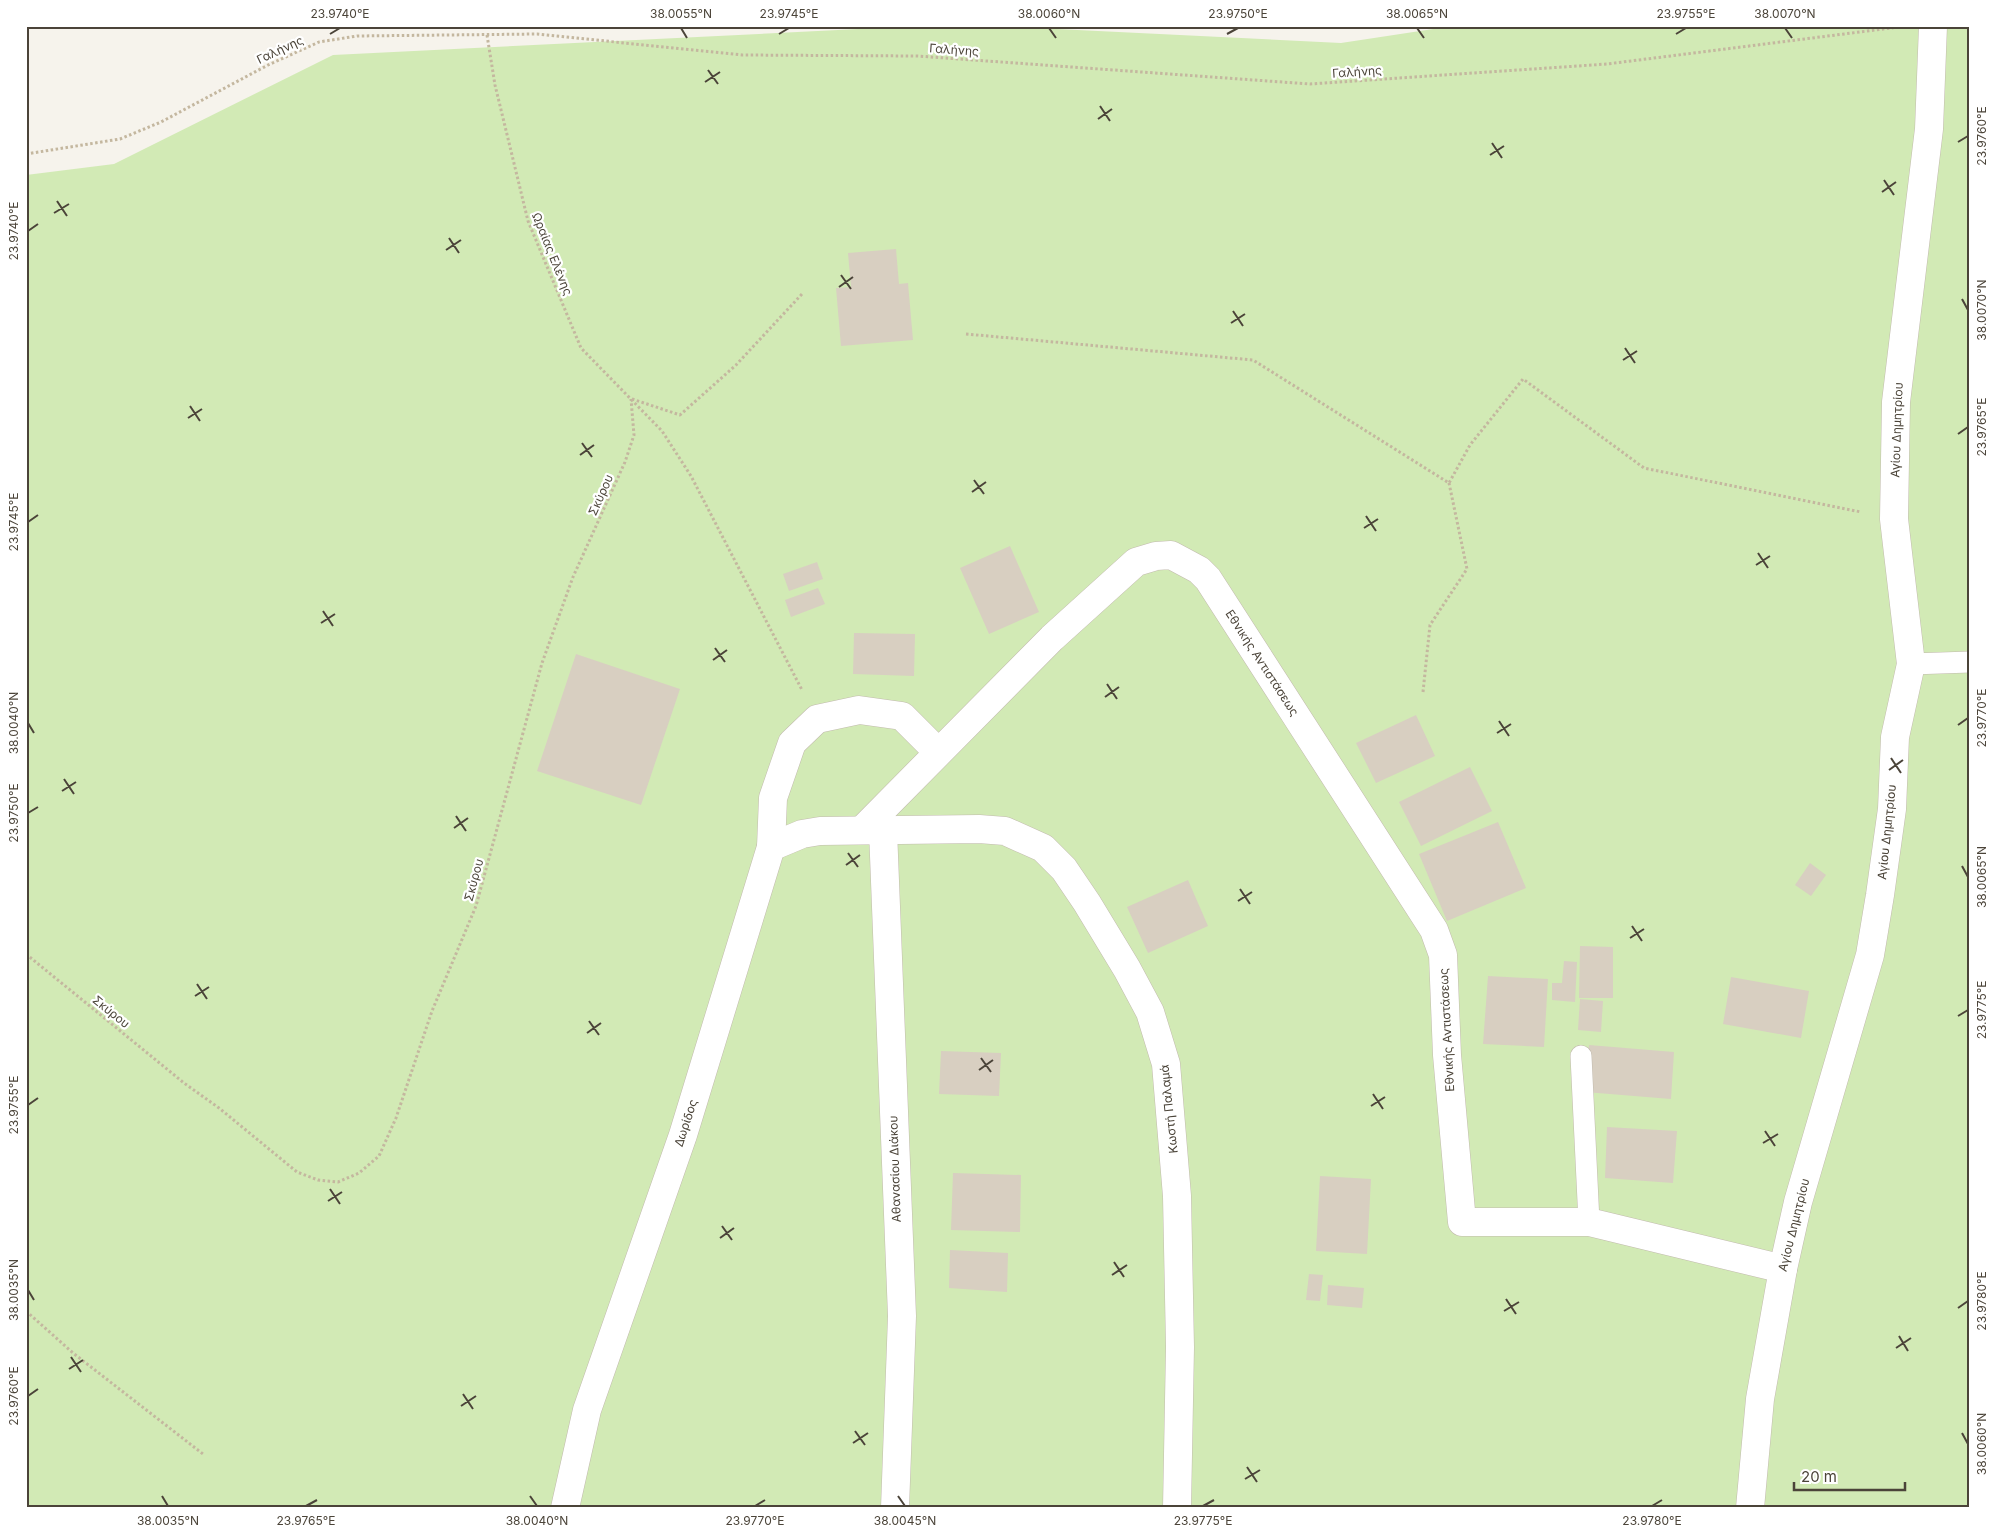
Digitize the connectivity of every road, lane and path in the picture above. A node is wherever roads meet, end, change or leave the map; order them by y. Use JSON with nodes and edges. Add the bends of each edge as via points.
{"nodes":[{"id":1,"x":1902,"y":26,"type":"edge"},
{"id":2,"x":1933,"y":26,"type":"edge"},
{"id":3,"x":487,"y":35,"type":"junction"},
{"id":4,"x":26,"y":154,"type":"edge"},
{"id":5,"x":802,"y":294,"type":"dead end"},
{"id":6,"x":966,"y":334,"type":"dead end"},
{"id":7,"x":631,"y":399,"type":"junction"},
{"id":8,"x":1449,"y":483,"type":"junction"},
{"id":9,"x":1894,"y":519,"type":"junction"},
{"id":10,"x":1970,"y":662,"type":"edge"},
{"id":11,"x":1911,"y":664,"type":"junction"},
{"id":12,"x":1423,"y":692,"type":"dead end"},
{"id":13,"x":817,"y":719,"type":"junction"},
{"id":14,"x":938,"y":752,"type":"junction"},
{"id":15,"x":872,"y":830,"type":"junction"},
{"id":16,"x":771,"y":846,"type":"junction"},
{"id":17,"x":26,"y":954,"type":"edge"},
{"id":18,"x":1581,"y":1056,"type":"dead end"},
{"id":19,"x":1589,"y":1222,"type":"junction"},
{"id":20,"x":1783,"y":1269,"type":"junction"},
{"id":21,"x":26,"y":1310,"type":"edge"},
{"id":22,"x":203,"y":1454,"type":"dead end"},
{"id":23,"x":565,"y":1508,"type":"edge"},
{"id":24,"x":895,"y":1508,"type":"edge"},
{"id":25,"x":1177,"y":1508,"type":"edge"},
{"id":26,"x":1750,"y":1508,"type":"edge"}],
"edges":[{"from":1,"to":3,"type":"path","name":"Γαλήνης","via":[[1607,64],[1310,84],[917,56],[742,55],[537,34]]},
{"from":2,"to":9,"type":"street","name":"Αγίου Δημητρίου","via":[[1930,129],[1896,402]]},
{"from":3,"to":4,"type":"path","name":"Γαλήνης","via":[[357,36],[319,42],[268,65],[161,122],[120,139]]},
{"from":3,"to":7,"type":"path","name":"Ωραίας Ελένης","via":[[495,85],[528,220],[581,348]]},
{"from":5,"to":7,"type":"path","via":[[736,365],[680,415]]},
{"from":6,"to":8,"type":"path","via":[[1253,360]]},
{"from":7,"to":13,"type":"path","name":"Ωραίας Ελένης","via":[[662,431],[691,476]]},
{"from":7,"to":17,"type":"path","name":"Σκύρου","via":[[634,435],[573,577],[542,663],[476,906],[432,1011],[396,1118],[379,1156],[359,1174],[338,1182],[318,1180],[297,1172]]},
{"from":8,"to":9,"type":"path","via":[[1470,445],[1523,379],[1644,468]]},
{"from":8,"to":12,"type":"path","via":[[1467,569],[1430,625]]},
{"from":9,"to":11,"type":"street","name":"Αγίου Δημητρίου"},
{"from":10,"to":11,"type":"lane"},
{"from":11,"to":20,"type":"street","name":"Αγίου Δημητρίου","via":[[1896,737],[1892,810],[1870,955],[1798,1202]]},
{"from":13,"to":14,"type":"street","via":[[859,710],[902,716]]},
{"from":13,"to":16,"type":"street","name":"Δωρίδος","via":[[792,742],[773,798]]},
{"from":14,"to":15,"type":"street"},
{"from":14,"to":19,"type":"street","name":"Εθνικής Αντιστάσεως","via":[[1052,638],[1136,562],[1171,555],[1199,570],[1434,930],[1443,955],[1447,1055],[1462,1222]]},
{"from":15,"to":16,"type":"street","via":[[820,831]]},
{"from":15,"to":24,"type":"street","name":"Αθανασίου Διάκου","via":[[902,1316]]},
{"from":15,"to":25,"type":"street","name":"Κωστή Παλαμά","via":[[979,829],[1005,832],[1043,848],[1064,869],[1087,903],[1150,1012],[1166,1064],[1177,1196],[1180,1347]]},
{"from":16,"to":23,"type":"street","name":"Δωρίδος","via":[[683,1135],[587,1410]]},
{"from":18,"to":19,"type":"lane"},
{"from":19,"to":20,"type":"street","name":"Εθνικής Αντιστάσεως"},
{"from":20,"to":26,"type":"street","name":"Αγίου Δημητρίου","via":[[1760,1399]]},
{"from":21,"to":22,"type":"path","via":[[73,1353]]}]}
